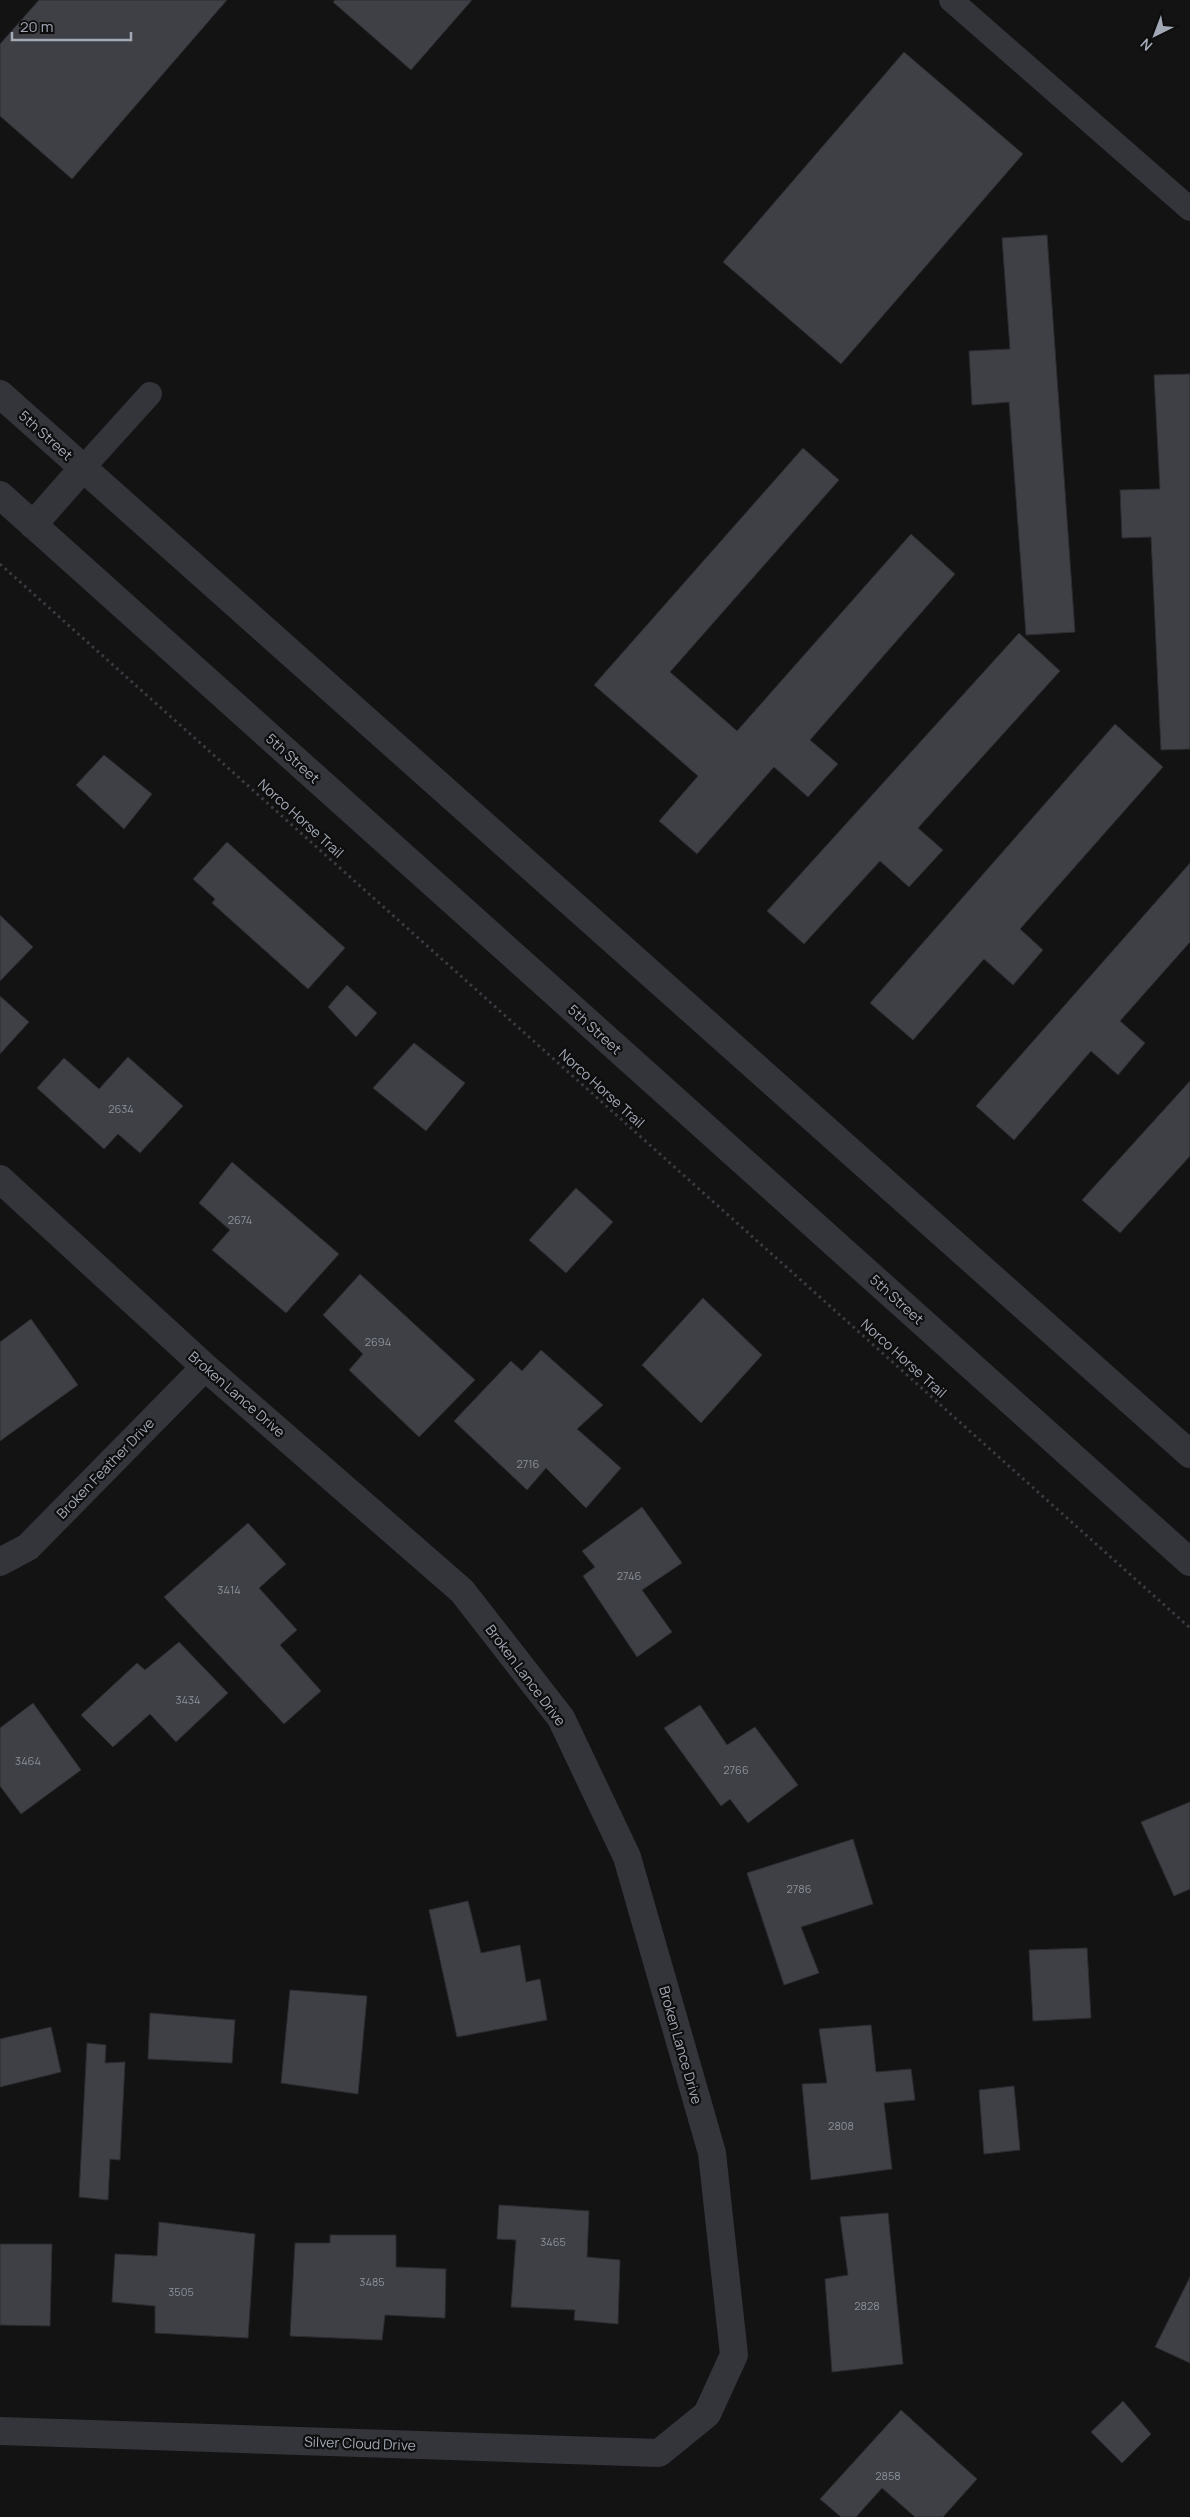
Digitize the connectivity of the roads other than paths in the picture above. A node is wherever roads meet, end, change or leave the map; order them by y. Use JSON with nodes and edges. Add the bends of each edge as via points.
{"nodes":[{"id":1,"x":951,"y":0,"type":"edge"},
{"id":2,"x":1190,"y":209,"type":"edge"},
{"id":3,"x":0,"y":394,"type":"edge"},
{"id":4,"x":150,"y":394,"type":"dead end"},
{"id":5,"x":83,"y":468,"type":"junction"},
{"id":6,"x":0,"y":495,"type":"edge"},
{"id":7,"x":33,"y":525,"type":"junction"},
{"id":8,"x":0,"y":1179,"type":"edge"},
{"id":9,"x":205,"y":1367,"type":"junction"},
{"id":10,"x":1190,"y":1454,"type":"edge"},
{"id":11,"x":0,"y":1562,"type":"edge"},
{"id":12,"x":1190,"y":1562,"type":"edge"},
{"id":13,"x":706,"y":2414,"type":"joint"},
{"id":14,"x":0,"y":2431,"type":"edge"}],
"edges":[{"from":1,"to":2,"type":"lane"},
{"from":3,"to":5,"type":"street","name":"5th Street"},
{"from":4,"to":5,"type":"lane"},
{"from":5,"to":7,"type":"street"},
{"from":5,"to":10,"type":"street","name":"5th Street"},
{"from":6,"to":7,"type":"street","name":"5th Street"},
{"from":7,"to":12,"type":"street","name":"5th Street"},
{"from":8,"to":9,"type":"street","name":"Broken Lance Drive"},
{"from":9,"to":11,"type":"street","name":"Broken Feather Drive","via":[[28,1547]]},
{"from":9,"to":13,"type":"street","name":"Broken Lance Drive","via":[[462,1591],[561,1718],[627,1857],[712,2153],[734,2355]]},
{"from":13,"to":14,"type":"street","name":"Silver Cloud Drive","via":[[659,2453]]}]}
